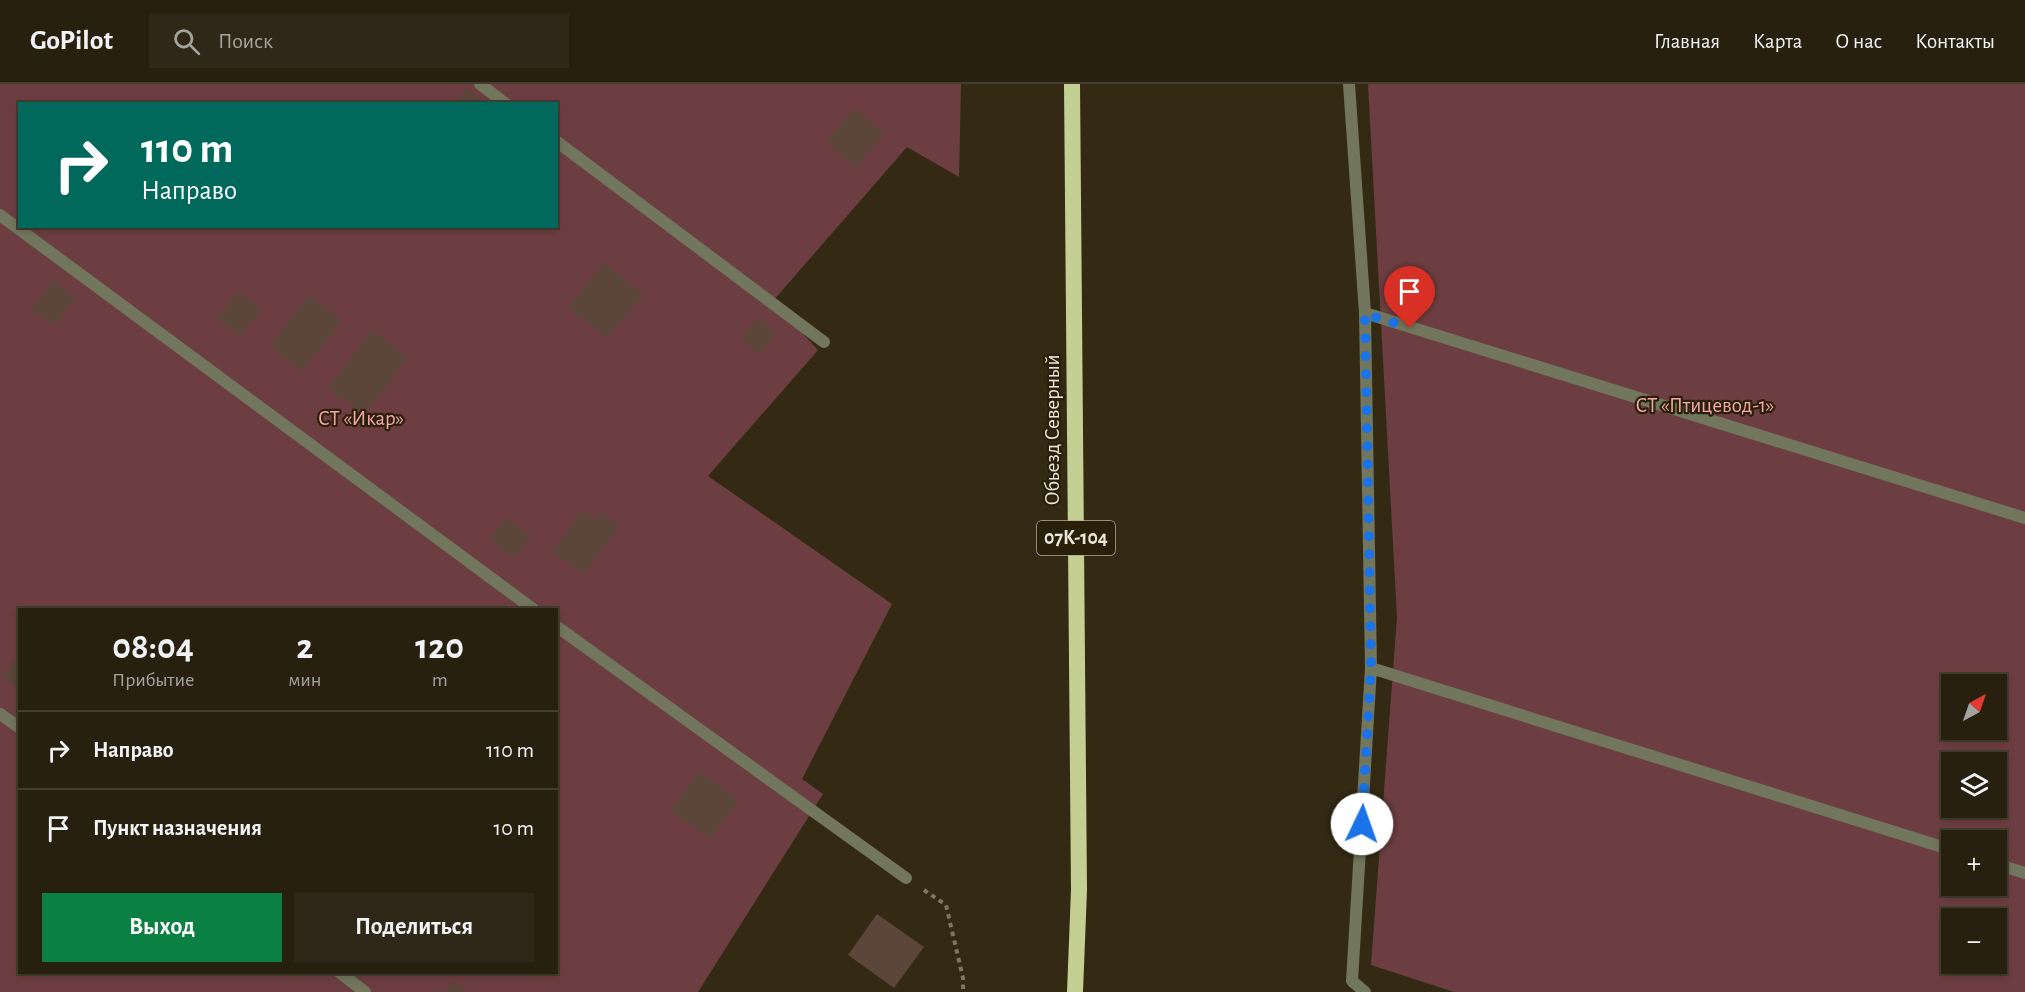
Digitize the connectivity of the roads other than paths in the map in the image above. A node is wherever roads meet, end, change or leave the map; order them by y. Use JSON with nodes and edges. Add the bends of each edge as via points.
{"nodes":[{"id":1,"x":480,"y":84,"type":"edge"},
{"id":2,"x":1072,"y":84,"type":"edge"},
{"id":3,"x":1349,"y":84,"type":"edge"},
{"id":4,"x":503,"y":102,"type":"edge"},
{"id":5,"x":558,"y":142,"type":"edge"},
{"id":6,"x":0,"y":215,"type":"edge"},
{"id":7,"x":1365,"y":314,"type":"junction"},
{"id":8,"x":824,"y":342,"type":"dead end"},
{"id":9,"x":2025,"y":518,"type":"edge"},
{"id":10,"x":532,"y":608,"type":"edge"},
{"id":11,"x":558,"y":627,"type":"edge"},
{"id":12,"x":1371,"y":668,"type":"junction"},
{"id":13,"x":0,"y":714,"type":"edge"},
{"id":14,"x":18,"y":727,"type":"edge"},
{"id":15,"x":1941,"y":847,"type":"edge"},
{"id":16,"x":2007,"y":867,"type":"edge"},
{"id":17,"x":2025,"y":873,"type":"edge"},
{"id":18,"x":906,"y":878,"type":"road end"},
{"id":19,"x":342,"y":974,"type":"edge"},
{"id":20,"x":365,"y":992,"type":"edge"},
{"id":21,"x":1075,"y":992,"type":"edge"},
{"id":22,"x":1365,"y":992,"type":"edge"}],
"edges":[{"from":1,"to":4,"type":"street"},
{"from":2,"to":21,"type":"highway","name":"Обьезд Северный","number":"07К-104","via":[[1079,890]]},
{"from":3,"to":7,"type":"street"},
{"from":5,"to":8,"type":"street"},
{"from":6,"to":10,"type":"street"},
{"from":7,"to":9,"type":"street"},
{"from":7,"to":12,"type":"street"},
{"from":11,"to":18,"type":"street"},
{"from":12,"to":15,"type":"street"},
{"from":12,"to":22,"type":"street","via":[[1352,981]]},
{"from":13,"to":14,"type":"street"},
{"from":16,"to":17,"type":"street"},
{"from":19,"to":20,"type":"street"}]}
